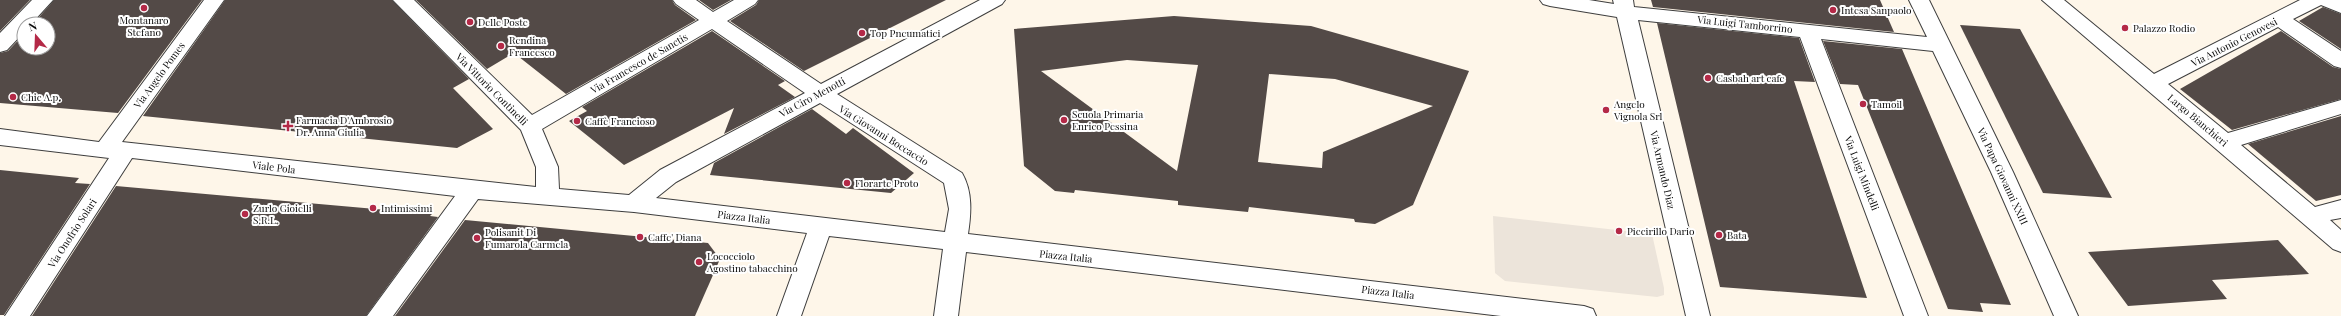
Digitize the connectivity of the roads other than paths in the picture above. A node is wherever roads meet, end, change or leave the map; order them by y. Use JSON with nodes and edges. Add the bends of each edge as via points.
{"nodes":[{"id":1,"x":44,"y":0,"type":"edge"},
{"id":2,"x":214,"y":0,"type":"edge"},
{"id":3,"x":402,"y":0,"type":"edge"},
{"id":4,"x":683,"y":0,"type":"edge"},
{"id":5,"x":748,"y":0,"type":"edge"},
{"id":6,"x":996,"y":0,"type":"edge"},
{"id":7,"x":1550,"y":0,"type":"edge"},
{"id":8,"x":1919,"y":0,"type":"edge"},
{"id":9,"x":2052,"y":0,"type":"edge"},
{"id":10,"x":2315,"y":0,"type":"edge"},
{"id":11,"x":2327,"y":0,"type":"edge"},
{"id":12,"x":1624,"y":6,"type":"edge"},
{"id":13,"x":2341,"y":7,"type":"edge"},
{"id":14,"x":2279,"y":19,"type":"junction"},
{"id":15,"x":714,"y":21,"type":"junction"},
{"id":16,"x":1808,"y":31,"type":"junction"},
{"id":17,"x":1939,"y":41,"type":"junction"},
{"id":18,"x":0,"y":45,"type":"edge"},
{"id":19,"x":2341,"y":61,"type":"edge"},
{"id":20,"x":2153,"y":83,"type":"junction"},
{"id":21,"x":819,"y":93,"type":"junction"},
{"id":22,"x":2341,"y":107,"type":"edge"},
{"id":23,"x":530,"y":126,"type":"junction"},
{"id":24,"x":0,"y":137,"type":"edge"},
{"id":25,"x":2224,"y":142,"type":"junction"},
{"id":26,"x":116,"y":150,"type":"junction"},
{"id":27,"x":472,"y":190,"type":"junction"},
{"id":28,"x":548,"y":195,"type":"junction"},
{"id":29,"x":634,"y":204,"type":"junction"},
{"id":30,"x":2341,"y":209,"type":"edge"},
{"id":31,"x":2310,"y":217,"type":"junction"},
{"id":32,"x":821,"y":226,"type":"junction"},
{"id":33,"x":955,"y":241,"type":"junction"},
{"id":34,"x":2341,"y":244,"type":"edge"},
{"id":35,"x":17,"y":316,"type":"edge"},
{"id":36,"x":379,"y":316,"type":"edge"},
{"id":37,"x":789,"y":316,"type":"edge"},
{"id":38,"x":946,"y":316,"type":"edge"},
{"id":39,"x":1584,"y":316,"type":"edge"},
{"id":40,"x":1698,"y":316,"type":"edge"},
{"id":41,"x":1916,"y":316,"type":"edge"},
{"id":42,"x":2066,"y":316,"type":"edge"}],
"edges":[{"from":1,"to":18,"type":"street"},
{"from":2,"to":26,"type":"street","name":"Via Angelo Pomes"},
{"from":3,"to":23,"type":"street","name":"Via Vittorio Continelli"},
{"from":4,"to":15,"type":"street","name":"Via Giovanni Boccaccio"},
{"from":5,"to":15,"type":"street","name":"Via Francesco de Sanctis"},
{"from":6,"to":21,"type":"street","name":"Via Ciro Menotti"},
{"from":7,"to":12,"type":"street","name":"Via Luigi Tamborrino"},
{"from":8,"to":17,"type":"street","name":"Via Papa Giovanni XXIII"},
{"from":9,"to":20,"type":"street","name":"Largo Bianchieri"},
{"from":10,"to":14,"type":"street","name":"Via Antonio Genovesi"},
{"from":11,"to":13,"type":"street"},
{"from":12,"to":16,"type":"street","name":"Via Luigi Tamborrino"},
{"from":12,"to":40,"type":"street","name":"Via Armando Diaz"},
{"from":14,"to":19,"type":"street"},
{"from":14,"to":20,"type":"street","name":"Via Antonio Genovesi"},
{"from":15,"to":21,"type":"street","name":"Via Giovanni Boccaccio"},
{"from":15,"to":23,"type":"street","name":"Via Francesco de Sanctis"},
{"from":16,"to":17,"type":"street","name":"Via Luigi Tamborrino"},
{"from":16,"to":41,"type":"street","name":"Via Luigi Mindelli"},
{"from":17,"to":42,"type":"street","name":"Via Papa Giovanni XXIII","via":[[2002,172]]},
{"from":20,"to":25,"type":"street","name":"Largo Bianchieri"},
{"from":21,"to":29,"type":"street","name":"Via Ciro Menotti","via":[[668,176]]},
{"from":21,"to":33,"type":"street","name":"Via Giovanni Boccaccio","via":[[954,179],[960,209]]},
{"from":22,"to":25,"type":"street"},
{"from":23,"to":28,"type":"street","name":"Via Vittorio Continelli","via":[[547,167]]},
{"from":24,"to":26,"type":"street","name":"Viale Pola"},
{"from":25,"to":31,"type":"street","name":"Largo Bianchieri"},
{"from":26,"to":27,"type":"street","name":"Viale Pola"},
{"from":26,"to":35,"type":"street","name":"Via Onofrio Solari"},
{"from":27,"to":28,"type":"street","name":"Viale Pola"},
{"from":27,"to":36,"type":"street"},
{"from":28,"to":29,"type":"street","name":"Piazza Italia"},
{"from":29,"to":32,"type":"street","name":"Piazza Italia"},
{"from":30,"to":31,"type":"street"},
{"from":31,"to":34,"type":"street","name":"Largo Bianchieri"},
{"from":32,"to":33,"type":"street","name":"Piazza Italia"},
{"from":32,"to":37,"type":"street"},
{"from":33,"to":38,"type":"street","name":"Via Giovanni Boccaccio"},
{"from":33,"to":39,"type":"street","name":"Piazza Italia","via":[[1036,253]]}]}
